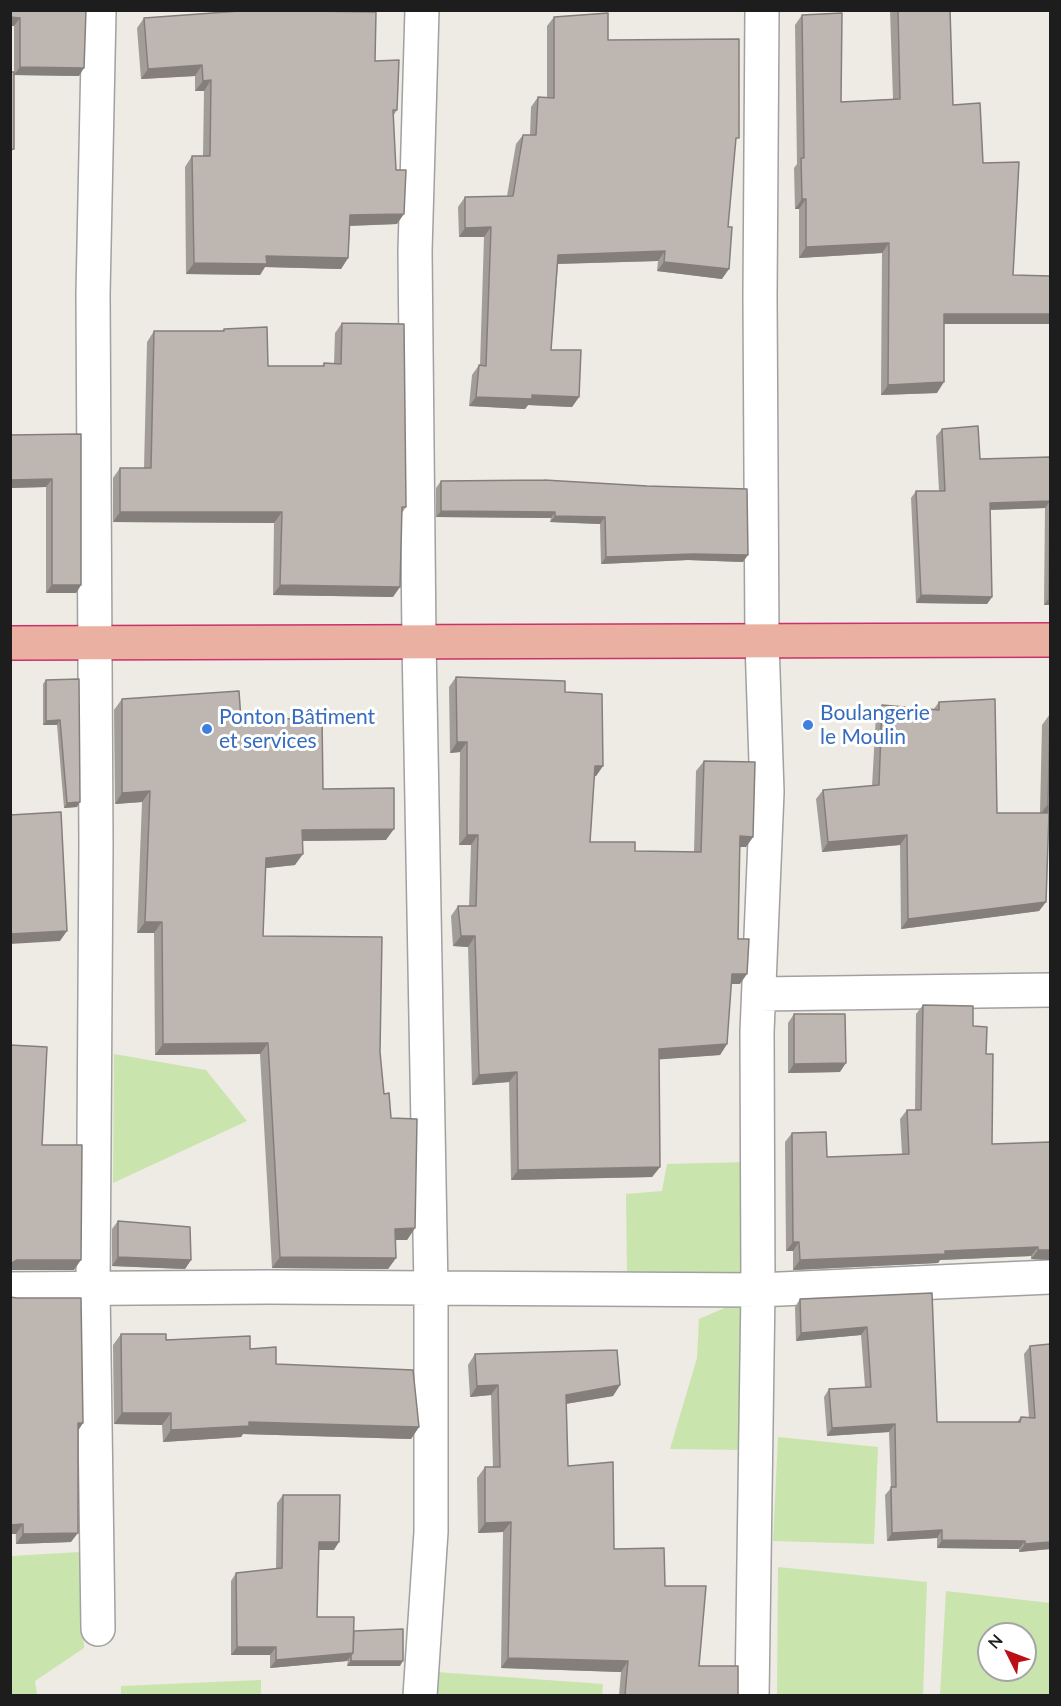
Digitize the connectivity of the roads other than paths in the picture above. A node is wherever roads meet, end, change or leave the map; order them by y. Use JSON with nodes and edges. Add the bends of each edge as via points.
{"nodes":[{"id":1,"x":99,"y":10,"type":"edge"},
{"id":2,"x":422,"y":10,"type":"edge"},
{"id":3,"x":762,"y":10,"type":"edge"},
{"id":4,"x":1050,"y":640,"type":"edge"},
{"id":5,"x":419,"y":642,"type":"junction"},
{"id":6,"x":762,"y":642,"type":"junction"},
{"id":7,"x":10,"y":643,"type":"edge"},
{"id":8,"x":95,"y":644,"type":"junction"},
{"id":9,"x":1050,"y":990,"type":"edge"},
{"id":10,"x":759,"y":994,"type":"junction"},
{"id":11,"x":1050,"y":1277,"type":"edge"},
{"id":12,"x":93,"y":1288,"type":"junction"},
{"id":13,"x":10,"y":1289,"type":"edge"},
{"id":14,"x":431,"y":1289,"type":"junction"},
{"id":15,"x":758,"y":1290,"type":"junction"},
{"id":16,"x":98,"y":1629,"type":"dead end"},
{"id":17,"x":420,"y":1695,"type":"edge"},
{"id":18,"x":752,"y":1695,"type":"edge"}],
"edges":[{"from":1,"to":8,"type":"street","via":[[93,294]]},
{"from":2,"to":5,"type":"street","via":[[415,251]]},
{"from":3,"to":6,"type":"street"},
{"from":4,"to":6,"type":"highway"},
{"from":5,"to":6,"type":"highway"},
{"from":5,"to":8,"type":"highway"},
{"from":5,"to":14,"type":"street"},
{"from":6,"to":10,"type":"street","via":[[767,792]]},
{"from":7,"to":8,"type":"highway"},
{"from":8,"to":12,"type":"street"},
{"from":9,"to":10,"type":"street"},
{"from":10,"to":15,"type":"street"},
{"from":11,"to":15,"type":"street"},
{"from":12,"to":13,"type":"street"},
{"from":12,"to":14,"type":"street"},
{"from":12,"to":16,"type":"street"},
{"from":14,"to":15,"type":"street"},
{"from":14,"to":17,"type":"street","via":[[431,1532]]},
{"from":15,"to":18,"type":"street"}]}
